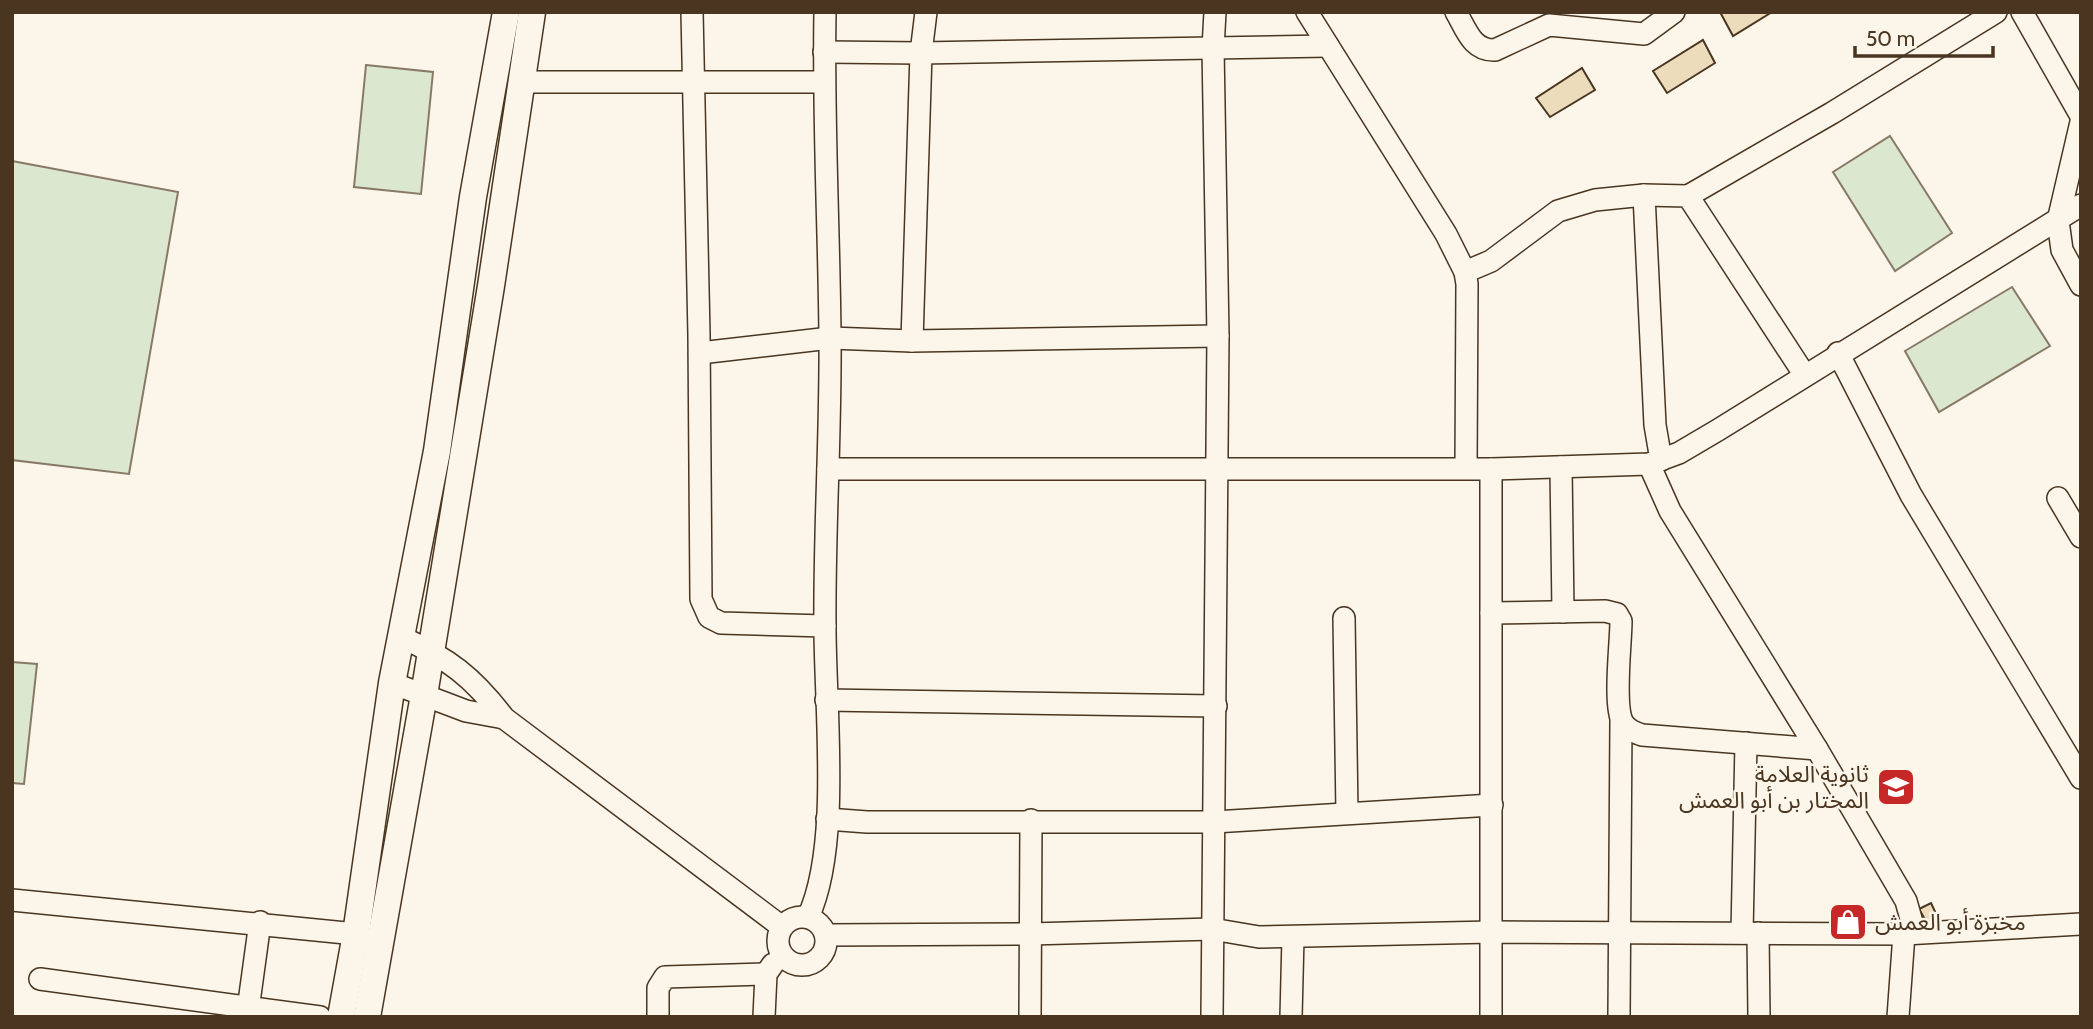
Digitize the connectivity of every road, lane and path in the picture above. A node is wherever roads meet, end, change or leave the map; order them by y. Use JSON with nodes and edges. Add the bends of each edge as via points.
{"nodes":[{"id":1,"x":506,"y":12,"type":"edge"},
{"id":2,"x":532,"y":12,"type":"edge"},
{"id":3,"x":692,"y":12,"type":"edge"},
{"id":4,"x":825,"y":12,"type":"edge"},
{"id":5,"x":926,"y":12,"type":"edge"},
{"id":6,"x":1215,"y":12,"type":"edge"},
{"id":7,"x":1307,"y":12,"type":"edge"},
{"id":8,"x":1456,"y":12,"type":"edge"},
{"id":9,"x":1674,"y":12,"type":"edge"},
{"id":10,"x":1996,"y":12,"type":"edge"},
{"id":11,"x":2022,"y":12,"type":"edge"},
{"id":12,"x":1328,"y":46,"type":"junction"},
{"id":13,"x":1213,"y":48,"type":"junction"},
{"id":14,"x":824,"y":52,"type":"junction"},
{"id":15,"x":921,"y":54,"type":"junction"},
{"id":16,"x":692,"y":81,"type":"junction"},
{"id":17,"x":520,"y":82,"type":"junction"},
{"id":18,"x":823,"y":82,"type":"junction"},
{"id":19,"x":2081,"y":119,"type":"edge"},
{"id":20,"x":1644,"y":195,"type":"junction"},
{"id":21,"x":1688,"y":196,"type":"junction"},
{"id":22,"x":2081,"y":205,"type":"edge"},
{"id":23,"x":2058,"y":221,"type":"junction"},
{"id":24,"x":1465,"y":272,"type":"junction"},
{"id":25,"x":2081,"y":285,"type":"edge"},
{"id":26,"x":1218,"y":336,"type":"junction"},
{"id":27,"x":830,"y":338,"type":"junction"},
{"id":28,"x":912,"y":341,"type":"junction"},
{"id":29,"x":699,"y":353,"type":"junction"},
{"id":30,"x":1839,"y":353,"type":"junction"},
{"id":31,"x":1804,"y":374,"type":"junction"},
{"id":32,"x":1655,"y":462,"type":"junction"},
{"id":33,"x":1562,"y":467,"type":"junction"},
{"id":34,"x":1466,"y":468,"type":"junction"},
{"id":35,"x":828,"y":469,"type":"junction"},
{"id":36,"x":1491,"y":469,"type":"junction"},
{"id":37,"x":1214,"y":470,"type":"junction"},
{"id":38,"x":2058,"y":498,"type":"dead end"},
{"id":39,"x":2081,"y":537,"type":"edge"},
{"id":40,"x":1563,"y":612,"type":"junction"},
{"id":41,"x":1492,"y":613,"type":"junction"},
{"id":42,"x":1344,"y":618,"type":"dead end"},
{"id":43,"x":825,"y":626,"type":"junction"},
{"id":44,"x":401,"y":637,"type":"junction"},
{"id":45,"x":431,"y":650,"type":"junction"},
{"id":46,"x":392,"y":682,"type":"junction"},
{"id":47,"x":425,"y":695,"type":"junction"},
{"id":48,"x":826,"y":700,"type":"junction"},
{"id":49,"x":1216,"y":706,"type":"junction"},
{"id":50,"x":504,"y":718,"type":"junction"},
{"id":51,"x":1621,"y":721,"type":"junction"},
{"id":52,"x":1746,"y":743,"type":"junction"},
{"id":53,"x":1817,"y":749,"type":"junction"},
{"id":54,"x":2081,"y":778,"type":"edge"},
{"id":55,"x":1492,"y":805,"type":"junction"},
{"id":56,"x":1347,"y":813,"type":"junction"},
{"id":57,"x":827,"y":819,"type":"junction"},
{"id":58,"x":1031,"y":820,"type":"junction"},
{"id":59,"x":1214,"y":821,"type":"junction"},
{"id":60,"x":12,"y":900,"type":"edge"},
{"id":61,"x":808,"y":917,"type":"junction"},
{"id":62,"x":260,"y":922,"type":"junction"},
{"id":63,"x":2081,"y":924,"type":"edge"},
{"id":64,"x":782,"y":927,"type":"junction"},
{"id":65,"x":1212,"y":929,"type":"junction"},
{"id":66,"x":1492,"y":932,"type":"junction"},
{"id":67,"x":1619,"y":932,"type":"junction"},
{"id":68,"x":1750,"y":933,"type":"junction"},
{"id":69,"x":356,"y":934,"type":"junction"},
{"id":70,"x":1030,"y":934,"type":"junction"},
{"id":71,"x":1909,"y":934,"type":"junction"},
{"id":72,"x":826,"y":935,"type":"junction"},
{"id":73,"x":1293,"y":937,"type":"junction"},
{"id":74,"x":785,"y":959,"type":"junction"},
{"id":75,"x":766,"y":974,"type":"junction"},
{"id":76,"x":40,"y":979,"type":"dead end"},
{"id":77,"x":248,"y":1012,"type":"edge"},
{"id":78,"x":320,"y":1017,"type":"edge"},
{"id":79,"x":341,"y":1017,"type":"edge"},
{"id":80,"x":368,"y":1017,"type":"edge"},
{"id":81,"x":658,"y":1017,"type":"edge"},
{"id":82,"x":764,"y":1017,"type":"edge"},
{"id":83,"x":1030,"y":1017,"type":"edge"},
{"id":84,"x":1212,"y":1017,"type":"edge"},
{"id":85,"x":1292,"y":1017,"type":"edge"},
{"id":86,"x":1491,"y":1017,"type":"edge"},
{"id":87,"x":1619,"y":1017,"type":"edge"},
{"id":88,"x":1759,"y":1017,"type":"edge"},
{"id":89,"x":1898,"y":1017,"type":"edge"}],
"edges":[{"from":1,"to":44,"type":"main road","via":[[473,197],[437,451]]},
{"from":2,"to":17,"type":"main road"},
{"from":3,"to":16,"type":"street"},
{"from":4,"to":14,"type":"street"},
{"from":5,"to":15,"type":"street"},
{"from":6,"to":13,"type":"street"},
{"from":7,"to":12,"type":"street"},
{"from":8,"to":9,"type":"street","via":[[1472,40],[1486,50],[1549,25],[1644,34]]},
{"from":10,"to":21,"type":"street"},
{"from":11,"to":19,"type":"street"},
{"from":12,"to":13,"type":"street"},
{"from":12,"to":24,"type":"street"},
{"from":13,"to":15,"type":"street"},
{"from":13,"to":26,"type":"street"},
{"from":14,"to":15,"type":"street"},
{"from":14,"to":18,"type":"street"},
{"from":15,"to":28,"type":"street"},
{"from":16,"to":17,"type":"street"},
{"from":16,"to":18,"type":"street"},
{"from":16,"to":29,"type":"street"},
{"from":17,"to":45,"type":"main road"},
{"from":18,"to":27,"type":"street"},
{"from":19,"to":23,"type":"street"},
{"from":20,"to":21,"type":"street"},
{"from":20,"to":24,"type":"street","via":[[1595,200],[1558,211],[1513,247]]},
{"from":20,"to":32,"type":"street"},
{"from":21,"to":31,"type":"street"},
{"from":22,"to":23,"type":"street"},
{"from":23,"to":25,"type":"street","via":[[2062,250]]},
{"from":23,"to":30,"type":"street"},
{"from":24,"to":34,"type":"street"},
{"from":26,"to":28,"type":"street"},
{"from":26,"to":37,"type":"street"},
{"from":27,"to":28,"type":"street"},
{"from":27,"to":29,"type":"street"},
{"from":27,"to":35,"type":"street"},
{"from":29,"to":43,"type":"street","via":[[704,609],[709,617],[731,624]]},
{"from":30,"to":31,"type":"street"},
{"from":30,"to":54,"type":"street","via":[[1911,495]]},
{"from":31,"to":32,"type":"street","via":[[1718,430]]},
{"from":32,"to":33,"type":"street"},
{"from":32,"to":53,"type":"street","via":[[1670,511]]},
{"from":33,"to":36,"type":"street"},
{"from":33,"to":40,"type":"street"},
{"from":34,"to":36,"type":"street"},
{"from":34,"to":37,"type":"street"},
{"from":35,"to":37,"type":"street"},
{"from":35,"to":43,"type":"street"},
{"from":36,"to":41,"type":"street"},
{"from":37,"to":49,"type":"street"},
{"from":38,"to":39,"type":"street"},
{"from":40,"to":41,"type":"street"},
{"from":40,"to":51,"type":"street","via":[[1605,611],[1617,614],[1621,621]]},
{"from":41,"to":55,"type":"street"},
{"from":42,"to":56,"type":"street"},
{"from":43,"to":48,"type":"street"},
{"from":44,"to":45,"type":"street"},
{"from":44,"to":46,"type":"main road"},
{"from":45,"to":47,"type":"main road"},
{"from":45,"to":50,"type":"street","via":[[480,687]]},
{"from":46,"to":47,"type":"street"},
{"from":46,"to":69,"type":"main road"},
{"from":47,"to":50,"type":"street","via":[[466,711]]},
{"from":47,"to":80,"type":"main road"},
{"from":48,"to":49,"type":"street"},
{"from":48,"to":57,"type":"street"},
{"from":49,"to":59,"type":"street"},
{"from":50,"to":64,"type":"street"},
{"from":51,"to":52,"type":"street","via":[[1642,735]]},
{"from":51,"to":67,"type":"street"},
{"from":52,"to":53,"type":"street"},
{"from":52,"to":68,"type":"street"},
{"from":53,"to":71,"type":"street","via":[[1906,901]]},
{"from":55,"to":56,"type":"street"},
{"from":55,"to":66,"type":"street"},
{"from":56,"to":59,"type":"street"},
{"from":57,"to":58,"type":"street"},
{"from":57,"to":61,"type":"street","via":[[821,886]]},
{"from":58,"to":59,"type":"street"},
{"from":58,"to":70,"type":"street"},
{"from":59,"to":65,"type":"street"},
{"from":60,"to":62,"type":"street"},
{"from":61,"to":64,"type":"street","via":[[798,917]]},
{"from":61,"to":72,"type":"street","via":[[820,923]]},
{"from":62,"to":69,"type":"street"},
{"from":62,"to":77,"type":"street"},
{"from":63,"to":71,"type":"street"},
{"from":64,"to":74,"type":"street","via":[[779,950]]},
{"from":65,"to":70,"type":"street"},
{"from":65,"to":73,"type":"street"},
{"from":65,"to":84,"type":"street"},
{"from":66,"to":67,"type":"street"},
{"from":66,"to":73,"type":"street"},
{"from":66,"to":86,"type":"street"},
{"from":67,"to":68,"type":"street"},
{"from":67,"to":87,"type":"street"},
{"from":68,"to":71,"type":"street"},
{"from":68,"to":88,"type":"street"},
{"from":69,"to":79,"type":"main road"},
{"from":70,"to":72,"type":"street"},
{"from":70,"to":83,"type":"street"},
{"from":71,"to":89,"type":"street"},
{"from":72,"to":74,"type":"street","via":[[820,958],[809,965]]},
{"from":73,"to":85,"type":"street"},
{"from":74,"to":75,"type":"street"},
{"from":75,"to":81,"type":"street","via":[[665,977],[658,988]]},
{"from":75,"to":82,"type":"street"},
{"from":76,"to":77,"type":"street"},
{"from":77,"to":78,"type":"street"}]}
